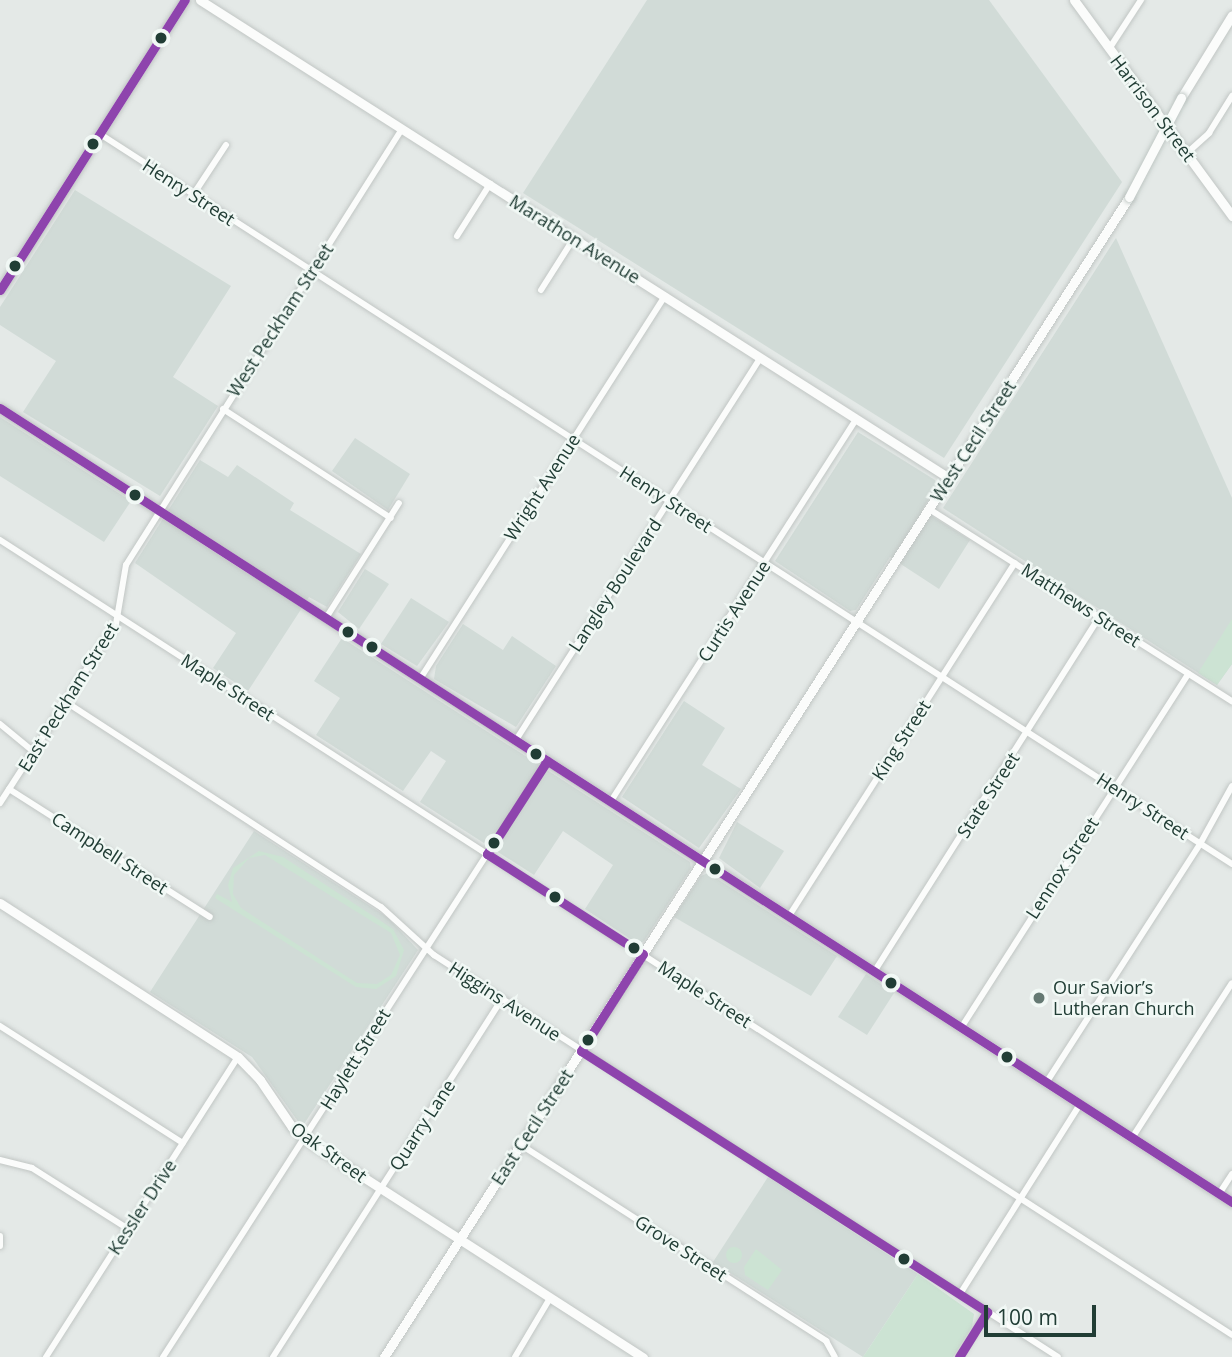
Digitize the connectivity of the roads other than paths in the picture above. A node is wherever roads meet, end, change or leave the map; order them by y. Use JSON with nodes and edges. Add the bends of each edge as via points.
{"nodes":[{"id":1,"x":185,"y":0,"type":"edge"},
{"id":2,"x":200,"y":0,"type":"edge"},
{"id":3,"x":1073,"y":0,"type":"edge"},
{"id":4,"x":1141,"y":0,"type":"edge"},
{"id":5,"x":1232,"y":15,"type":"edge"},
{"id":6,"x":1109,"y":49,"type":"junction"},
{"id":7,"x":1232,"y":96,"type":"edge"},
{"id":8,"x":402,"y":129,"type":"junction"},
{"id":9,"x":100,"y":134,"type":"junction"},
{"id":10,"x":226,"y":145,"type":"dead end"},
{"id":11,"x":1186,"y":153,"type":"junction"},
{"id":12,"x":490,"y":184,"type":"junction"},
{"id":13,"x":193,"y":195,"type":"junction"},
{"id":14,"x":1232,"y":216,"type":"edge"},
{"id":15,"x":457,"y":236,"type":"dead end"},
{"id":16,"x":574,"y":239,"type":"junction"},
{"id":17,"x":312,"y":272,"type":"junction"},
{"id":18,"x":0,"y":290,"type":"edge"},
{"id":19,"x":541,"y":290,"type":"dead end"},
{"id":20,"x":665,"y":296,"type":"junction"},
{"id":21,"x":760,"y":358,"type":"junction"},
{"id":22,"x":0,"y":408,"type":"edge"},
{"id":23,"x":223,"y":409,"type":"junction"},
{"id":24,"x":856,"y":420,"type":"junction"},
{"id":25,"x":573,"y":439,"type":"junction"},
{"id":26,"x":949,"y":478,"type":"junction"},
{"id":27,"x":669,"y":501,"type":"junction"},
{"id":28,"x":399,"y":503,"type":"dead end"},
{"id":29,"x":929,"y":509,"type":"junction"},
{"id":30,"x":159,"y":511,"type":"junction"},
{"id":31,"x":391,"y":518,"type":"junction"},
{"id":32,"x":0,"y":540,"type":"edge"},
{"id":33,"x":765,"y":563,"type":"junction"},
{"id":34,"x":1015,"y":563,"type":"junction"},
{"id":35,"x":118,"y":616,"type":"junction"},
{"id":36,"x":1099,"y":617,"type":"junction"},
{"id":37,"x":326,"y":618,"type":"junction"},
{"id":38,"x":857,"y":622,"type":"junction"},
{"id":39,"x":1188,"y":674,"type":"junction"},
{"id":40,"x":942,"y":677,"type":"junction"},
{"id":41,"x":420,"y":678,"type":"junction"},
{"id":42,"x":65,"y":702,"type":"junction"},
{"id":43,"x":1232,"y":702,"type":"edge"},
{"id":44,"x":0,"y":724,"type":"edge"},
{"id":45,"x":1028,"y":733,"type":"junction"},
{"id":46,"x":516,"y":740,"type":"junction"},
{"id":47,"x":34,"y":752,"type":"junction"},
{"id":48,"x":547,"y":761,"type":"junction"},
{"id":49,"x":1232,"y":786,"type":"edge"},
{"id":50,"x":1114,"y":788,"type":"junction"},
{"id":51,"x":9,"y":789,"type":"junction"},
{"id":52,"x":611,"y":801,"type":"junction"},
{"id":53,"x":0,"y":803,"type":"edge"},
{"id":54,"x":1200,"y":844,"type":"junction"},
{"id":55,"x":488,"y":854,"type":"junction"},
{"id":56,"x":702,"y":861,"type":"junction"},
{"id":57,"x":1232,"y":864,"type":"edge"},
{"id":58,"x":0,"y":903,"type":"edge"},
{"id":59,"x":789,"y":916,"type":"junction"},
{"id":60,"x":210,"y":917,"type":"dead end"},
{"id":61,"x":426,"y":948,"type":"junction"},
{"id":62,"x":643,"y":954,"type":"junction"},
{"id":63,"x":874,"y":972,"type":"junction"},
{"id":64,"x":1232,"y":983,"type":"edge"},
{"id":65,"x":502,"y":999,"type":"junction"},
{"id":66,"x":0,"y":1026,"type":"edge"},
{"id":67,"x":961,"y":1028,"type":"junction"},
{"id":68,"x":581,"y":1051,"type":"junction"},
{"id":69,"x":238,"y":1057,"type":"junction"},
{"id":70,"x":1046,"y":1083,"type":"junction"},
{"id":71,"x":1080,"y":1104,"type":"junction"},
{"id":72,"x":305,"y":1138,"type":"junction"},
{"id":73,"x":1132,"y":1138,"type":"junction"},
{"id":74,"x":183,"y":1143,"type":"junction"},
{"id":75,"x":521,"y":1145,"type":"junction"},
{"id":76,"x":0,"y":1160,"type":"edge"},
{"id":77,"x":1232,"y":1174,"type":"edge"},
{"id":78,"x":382,"y":1188,"type":"junction"},
{"id":79,"x":1219,"y":1194,"type":"junction"},
{"id":80,"x":1021,"y":1198,"type":"junction"},
{"id":81,"x":1232,"y":1202,"type":"edge"},
{"id":82,"x":128,"y":1229,"type":"junction"},
{"id":83,"x":460,"y":1239,"type":"junction"},
{"id":84,"x":960,"y":1294,"type":"junction"},
{"id":85,"x":550,"y":1297,"type":"junction"},
{"id":86,"x":987,"y":1311,"type":"junction"},
{"id":87,"x":1232,"y":1335,"type":"edge"},
{"id":88,"x":835,"y":1356,"type":"edge"},
{"id":89,"x":47,"y":1357,"type":"edge"},
{"id":90,"x":163,"y":1357,"type":"edge"},
{"id":91,"x":273,"y":1357,"type":"edge"},
{"id":92,"x":384,"y":1357,"type":"edge"},
{"id":93,"x":514,"y":1357,"type":"edge"},
{"id":94,"x":643,"y":1357,"type":"edge"},
{"id":95,"x":959,"y":1357,"type":"edge"},
{"id":96,"x":1058,"y":1357,"type":"edge"}],
"edges":[{"from":1,"to":9,"type":"main road"},
{"from":2,"to":8,"type":"main road","name":"Marathon Avenue"},
{"from":3,"to":6,"type":"main road","name":"Harrison Street"},
{"from":4,"to":6,"type":"street"},
{"from":5,"to":26,"type":"main road","name":"West Cecil Street","bridge":true,"via":[[1181,97],[1129,197]]},
{"from":6,"to":11,"type":"main road","name":"Harrison Street"},
{"from":7,"to":11,"type":"street","via":[[1209,133]]},
{"from":8,"to":12,"type":"main road","name":"Marathon Avenue"},
{"from":8,"to":17,"type":"street","name":"West Peckham Street"},
{"from":9,"to":13,"type":"street","name":"Henry Street"},
{"from":9,"to":18,"type":"main road"},
{"from":10,"to":13,"type":"street"},
{"from":11,"to":14,"type":"main road","name":"Harrison Street"},
{"from":12,"to":15,"type":"street"},
{"from":12,"to":16,"type":"main road","name":"Marathon Avenue"},
{"from":13,"to":17,"type":"street","name":"Henry Street"},
{"from":16,"to":19,"type":"street"},
{"from":16,"to":20,"type":"main road","name":"Marathon Avenue"},
{"from":17,"to":23,"type":"street","name":"West Peckham Street"},
{"from":17,"to":25,"type":"street","name":"Henry Street"},
{"from":20,"to":21,"type":"main road","name":"Marathon Avenue"},
{"from":20,"to":25,"type":"street","name":"Wright Avenue"},
{"from":21,"to":24,"type":"main road","name":"Marathon Avenue"},
{"from":21,"to":27,"type":"street","name":"Langley Boulevard"},
{"from":22,"to":30,"type":"main road"},
{"from":23,"to":30,"type":"street","name":"West Peckham Street"},
{"from":23,"to":31,"type":"street"},
{"from":24,"to":26,"type":"main road","name":"Marathon Avenue"},
{"from":24,"to":33,"type":"street","name":"Curtis Avenue"},
{"from":25,"to":27,"type":"street","name":"Henry Street"},
{"from":25,"to":41,"type":"street","name":"Wright Avenue"},
{"from":26,"to":29,"type":"main road","name":"West Cecil Street"},
{"from":27,"to":33,"type":"street","name":"Henry Street"},
{"from":27,"to":46,"type":"street","name":"Langley Boulevard"},
{"from":28,"to":31,"type":"street"},
{"from":29,"to":34,"type":"street","name":"Matthews Street"},
{"from":29,"to":38,"type":"main road","name":"West Cecil Street"},
{"from":30,"to":35,"type":"street","name":"East Peckham Street","via":[[125,565]]},
{"from":30,"to":37,"type":"main road"},
{"from":31,"to":37,"type":"street"},
{"from":32,"to":35,"type":"street","name":"Maple Street"},
{"from":33,"to":38,"type":"street","name":"Henry Street"},
{"from":33,"to":52,"type":"street","name":"Curtis Avenue"},
{"from":34,"to":36,"type":"street","name":"Matthews Street"},
{"from":34,"to":40,"type":"street","name":"King Street"},
{"from":35,"to":42,"type":"street","name":"East Peckham Street"},
{"from":35,"to":55,"type":"street","name":"Maple Street"},
{"from":36,"to":39,"type":"street","name":"Matthews Street"},
{"from":36,"to":45,"type":"street","name":"State Street"},
{"from":37,"to":41,"type":"main road"},
{"from":38,"to":40,"type":"street","name":"Henry Street"},
{"from":38,"to":56,"type":"main road","name":"West Cecil Street"},
{"from":39,"to":43,"type":"street","name":"Matthews Street"},
{"from":39,"to":50,"type":"street","name":"Lennox Street"},
{"from":40,"to":45,"type":"street","name":"Henry Street"},
{"from":40,"to":59,"type":"street","name":"King Street"},
{"from":41,"to":46,"type":"main road"},
{"from":42,"to":47,"type":"street","name":"East Peckham Street"},
{"from":42,"to":61,"type":"street","name":"Higgins Avenue","via":[[382,906]]},
{"from":44,"to":47,"type":"street"},
{"from":45,"to":50,"type":"street","name":"Henry Street"},
{"from":45,"to":63,"type":"street","name":"State Street"},
{"from":46,"to":48,"type":"main road"},
{"from":47,"to":51,"type":"street","name":"East Peckham Street"},
{"from":48,"to":52,"type":"main road"},
{"from":48,"to":55,"type":"street","name":"Haylett Street"},
{"from":49,"to":54,"type":"street"},
{"from":50,"to":54,"type":"street","name":"Henry Street"},
{"from":50,"to":67,"type":"street","name":"Lennox Street"},
{"from":51,"to":53,"type":"street","name":"East Peckham Street"},
{"from":51,"to":60,"type":"street","name":"Campbell Street"},
{"from":52,"to":56,"type":"main road"},
{"from":54,"to":57,"type":"street","name":"Henry Street"},
{"from":54,"to":70,"type":"street"},
{"from":55,"to":61,"type":"street","name":"Haylett Street"},
{"from":55,"to":62,"type":"street","name":"Maple Street"},
{"from":56,"to":59,"type":"main road"},
{"from":56,"to":62,"type":"main road","name":"East Cecil Street"},
{"from":58,"to":69,"type":"main road","name":"Oak Street"},
{"from":59,"to":63,"type":"main road"},
{"from":61,"to":65,"type":"street","name":"Higgins Avenue"},
{"from":61,"to":72,"type":"street","name":"Haylett Street"},
{"from":62,"to":68,"type":"main road","name":"East Cecil Street"},
{"from":62,"to":80,"type":"street","name":"Maple Street"},
{"from":63,"to":67,"type":"main road"},
{"from":64,"to":73,"type":"street"},
{"from":65,"to":68,"type":"street","name":"Higgins Avenue"},
{"from":65,"to":78,"type":"street","name":"Quarry Lane"},
{"from":66,"to":74,"type":"street"},
{"from":67,"to":70,"type":"main road"},
{"from":68,"to":75,"type":"main road","name":"East Cecil Street"},
{"from":68,"to":84,"type":"street","name":"Higgins Avenue"},
{"from":69,"to":72,"type":"main road","name":"Oak Street"},
{"from":69,"to":74,"type":"street","name":"Kessler Drive"},
{"from":70,"to":71,"type":"main road"},
{"from":71,"to":73,"type":"main road"},
{"from":71,"to":80,"type":"street"},
{"from":72,"to":78,"type":"main road","name":"Oak Street"},
{"from":72,"to":90,"type":"street","name":"Haylett Street"},
{"from":73,"to":79,"type":"main road"},
{"from":74,"to":82,"type":"street","name":"Kessler Drive"},
{"from":75,"to":83,"type":"main road","name":"East Cecil Street"},
{"from":75,"to":88,"type":"street","name":"Grove Street","via":[[826,1341]]},
{"from":76,"to":82,"type":"street","via":[[32,1168]]},
{"from":77,"to":79,"type":"street"},
{"from":78,"to":83,"type":"main road","name":"Oak Street"},
{"from":78,"to":91,"type":"street","name":"Quarry Lane"},
{"from":79,"to":81,"type":"main road"},
{"from":80,"to":84,"type":"street"},
{"from":80,"to":87,"type":"street","name":"Maple Street"},
{"from":82,"to":89,"type":"street","name":"Kessler Drive"},
{"from":83,"to":85,"type":"main road","name":"Oak Street"},
{"from":83,"to":92,"type":"main road","name":"East Cecil Street"},
{"from":84,"to":86,"type":"street","name":"Higgins Avenue"},
{"from":85,"to":93,"type":"street"},
{"from":85,"to":94,"type":"main road","name":"Oak Street"},
{"from":86,"to":95,"type":"street"},
{"from":86,"to":96,"type":"street","name":"Higgins Avenue"}]}
